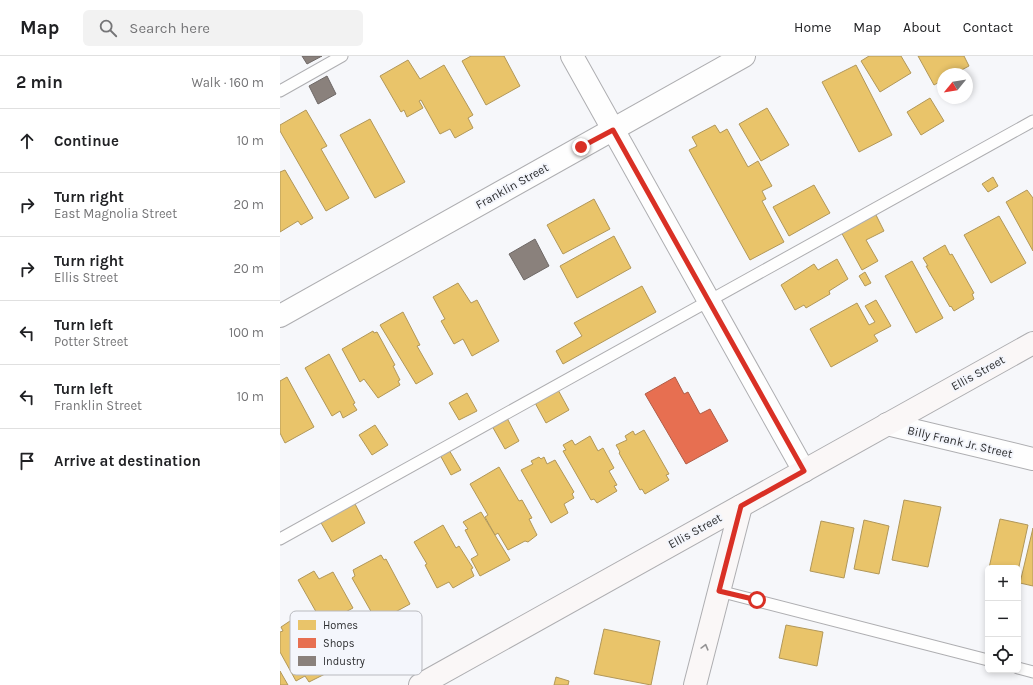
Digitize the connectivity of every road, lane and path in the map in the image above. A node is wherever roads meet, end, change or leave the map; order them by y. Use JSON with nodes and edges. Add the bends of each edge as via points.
{"nodes":[{"id":1,"x":342,"y":56,"type":"edge"},
{"id":2,"x":572,"y":56,"type":"edge"},
{"id":3,"x":744,"y":56,"type":"edge"},
{"id":4,"x":280,"y":91,"type":"edge"},
{"id":5,"x":1033,"y":121,"type":"edge"},
{"id":6,"x":613,"y":130,"type":"junction"},
{"id":7,"x":709,"y":301,"type":"junction"},
{"id":8,"x":280,"y":316,"type":"edge"},
{"id":9,"x":1033,"y":343,"type":"edge"},
{"id":10,"x":887,"y":424,"type":"junction"},
{"id":11,"x":1033,"y":459,"type":"edge"},
{"id":12,"x":804,"y":471,"type":"junction"},
{"id":13,"x":741,"y":506,"type":"junction"},
{"id":14,"x":280,"y":539,"type":"edge"},
{"id":15,"x":719,"y":591,"type":"junction"},
{"id":16,"x":985,"y":659,"type":"edge"},
{"id":17,"x":1021,"y":669,"type":"edge"},
{"id":18,"x":1033,"y":672,"type":"edge"},
{"id":19,"x":420,"y":685,"type":"edge"},
{"id":20,"x":695,"y":685,"type":"edge"}],
"edges":[{"from":1,"to":4,"type":"lane"},
{"from":2,"to":6,"type":"street"},
{"from":3,"to":6,"type":"street","name":"Franklin Street"},
{"from":5,"to":7,"type":"lane"},
{"from":6,"to":7,"type":"street"},
{"from":6,"to":8,"type":"street","name":"Franklin Street"},
{"from":7,"to":12,"type":"street"},
{"from":7,"to":14,"type":"lane"},
{"from":9,"to":10,"type":"street","name":"Ellis Street"},
{"from":10,"to":11,"type":"street","name":"Billy Frank Jr. Street"},
{"from":10,"to":12,"type":"street","name":"Ellis Street"},
{"from":12,"to":13,"type":"street","name":"Ellis Street"},
{"from":13,"to":15,"type":"street"},
{"from":13,"to":19,"type":"street","name":"Ellis Street"},
{"from":15,"to":16,"type":"lane"},
{"from":20,"to":15,"type":"street","one_way":true},
{"from":17,"to":18,"type":"lane"}]}
